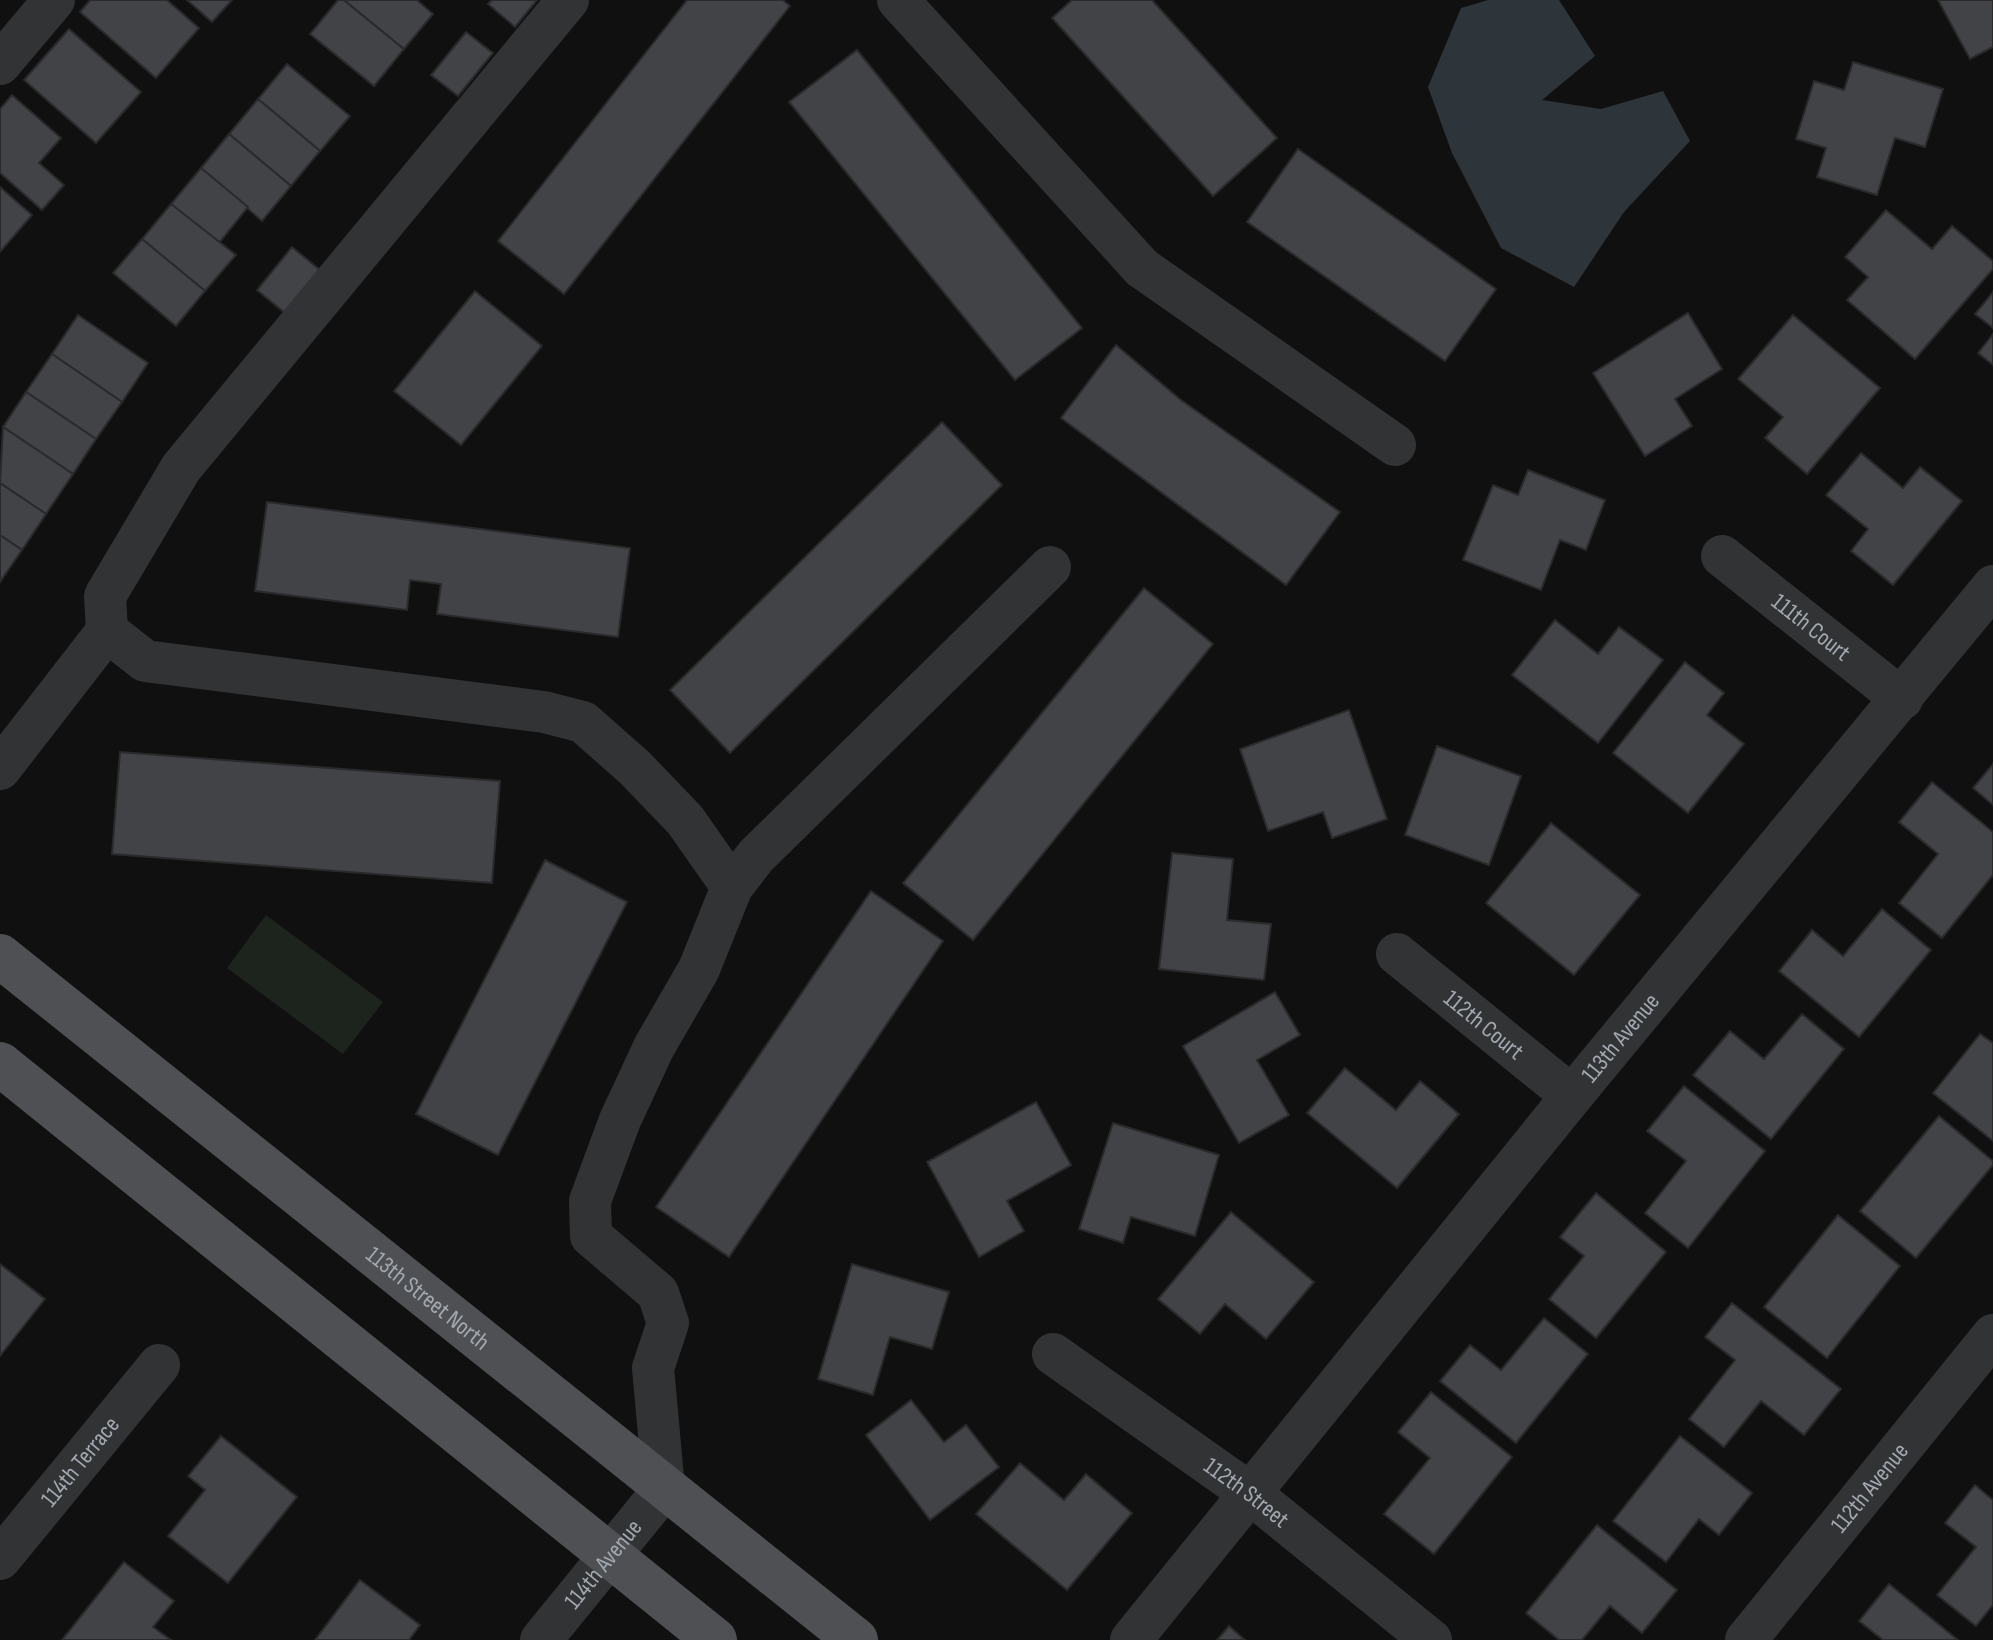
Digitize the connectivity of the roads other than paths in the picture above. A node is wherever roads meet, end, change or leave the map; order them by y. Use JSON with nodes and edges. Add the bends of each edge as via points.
{"nodes":[{"id":1,"x":54,"y":0,"type":"edge"},
{"id":2,"x":568,"y":0,"type":"edge"},
{"id":3,"x":898,"y":0,"type":"edge"},
{"id":4,"x":0,"y":64,"type":"edge"},
{"id":5,"x":1395,"y":445,"type":"dead end"},
{"id":6,"x":1722,"y":556,"type":"dead end"},
{"id":7,"x":1050,"y":567,"type":"dead end"},
{"id":8,"x":1993,"y":586,"type":"edge"},
{"id":9,"x":107,"y":631,"type":"junction"},
{"id":10,"x":1902,"y":699,"type":"junction"},
{"id":11,"x":0,"y":769,"type":"edge"},
{"id":12,"x":732,"y":887,"type":"junction"},
{"id":13,"x":1397,"y":954,"type":"dead end"},
{"id":14,"x":0,"y":956,"type":"edge"},
{"id":15,"x":0,"y":1064,"type":"edge"},
{"id":16,"x":1572,"y":1096,"type":"junction"},
{"id":17,"x":1993,"y":1335,"type":"edge"},
{"id":18,"x":1053,"y":1354,"type":"dead end"},
{"id":19,"x":159,"y":1365,"type":"dead end"},
{"id":20,"x":664,"y":1489,"type":"junction"},
{"id":21,"x":1251,"y":1494,"type":"junction"},
{"id":22,"x":610,"y":1555,"type":"junction"},
{"id":23,"x":0,"y":1559,"type":"edge"},
{"id":24,"x":541,"y":1640,"type":"edge"},
{"id":25,"x":715,"y":1640,"type":"edge"},
{"id":26,"x":856,"y":1640,"type":"edge"},
{"id":27,"x":1131,"y":1640,"type":"edge"},
{"id":28,"x":1431,"y":1640,"type":"edge"},
{"id":29,"x":1746,"y":1640,"type":"edge"}],
"edges":[{"from":1,"to":4,"type":"street"},
{"from":2,"to":9,"type":"street","via":[[181,468],[105,596]]},
{"from":3,"to":5,"type":"street","via":[[1142,268]]},
{"from":6,"to":10,"type":"street","name":"111th Court"},
{"from":7,"to":12,"type":"street","via":[[756,856]]},
{"from":8,"to":10,"type":"street","name":"113th Avenue"},
{"from":9,"to":11,"type":"street"},
{"from":9,"to":12,"type":"street","via":[[145,661],[527,710],[583,722],[685,820]]},
{"from":10,"to":16,"type":"street","name":"113th Avenue"},
{"from":12,"to":20,"type":"street","via":[[699,969],[620,1120],[590,1201],[591,1236],[658,1293],[668,1323],[653,1368]]},
{"from":13,"to":16,"type":"street","name":"112th Court"},
{"from":14,"to":20,"type":"main road","name":"113th Street North"},
{"from":15,"to":22,"type":"main road"},
{"from":16,"to":21,"type":"street","name":"113th Avenue"},
{"from":17,"to":29,"type":"street","name":"112th Avenue"},
{"from":18,"to":21,"type":"street","name":"112th Street"},
{"from":19,"to":23,"type":"street","name":"114th Terrace"},
{"from":20,"to":22,"type":"street","name":"114th Avenue"},
{"from":20,"to":26,"type":"main road","name":"113th Street North"},
{"from":21,"to":27,"type":"street","name":"113th Avenue"},
{"from":21,"to":28,"type":"street","name":"112th Street"},
{"from":22,"to":24,"type":"street","name":"114th Avenue"},
{"from":22,"to":25,"type":"main road"}]}
